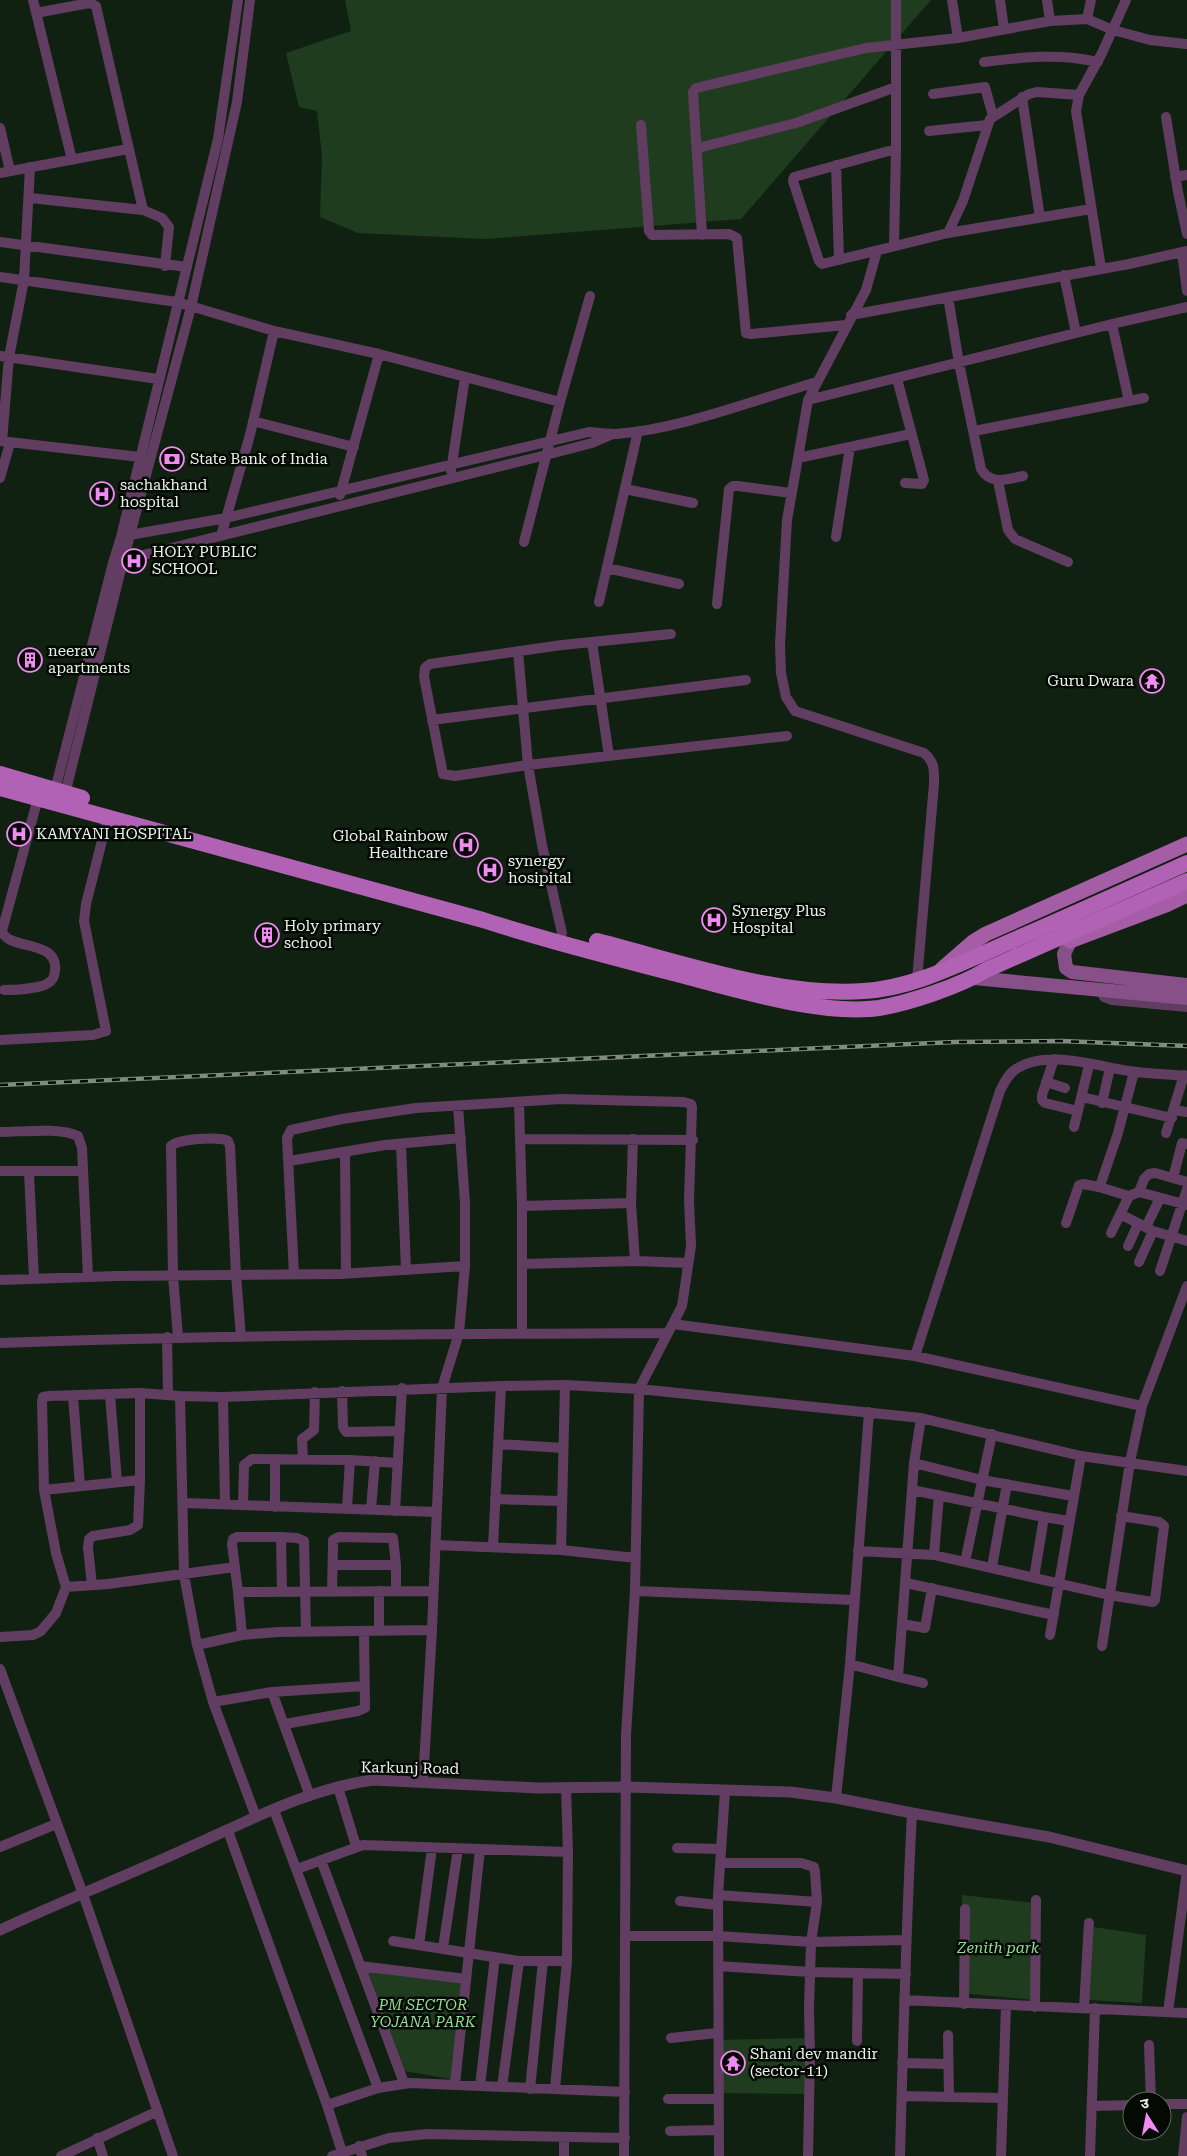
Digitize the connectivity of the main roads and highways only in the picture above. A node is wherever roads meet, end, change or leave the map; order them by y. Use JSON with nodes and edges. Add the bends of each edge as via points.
{"nodes":[{"id":1,"x":0,"y":774,"type":"edge"},
{"id":2,"x":0,"y":788,"type":"edge"},
{"id":3,"x":1183,"y":846,"type":"edge"},
{"id":4,"x":1186,"y":868,"type":"edge"},
{"id":5,"x":1187,"y":881,"type":"edge"},
{"id":6,"x":1187,"y":895,"type":"edge"},
{"id":7,"x":1073,"y":936,"type":"junction"},
{"id":8,"x":937,"y":973,"type":"junction"},
{"id":9,"x":974,"y":978,"type":"junction"},
{"id":10,"x":1187,"y":985,"type":"edge"},
{"id":11,"x":1187,"y":998,"type":"edge"}],
"edges":[{"from":1,"to":8,"type":"highway","via":[[562,933],[754,980],[791,987],[863,991],[884,989]]},
{"from":2,"to":9,"type":"highway","via":[[530,935],[770,997],[817,1006],[878,1008],[914,1000]]},
{"from":3,"to":8,"type":"main road","via":[[986,934]]},
{"from":4,"to":8,"type":"highway"},
{"from":5,"to":7,"type":"highway"},
{"from":6,"to":7,"type":"main road"},
{"from":7,"to":9,"type":"highway"},
{"from":7,"to":10,"type":"main road","via":[[1064,954],[1066,968],[1072,972]]},
{"from":9,"to":11,"type":"main road"}]}
